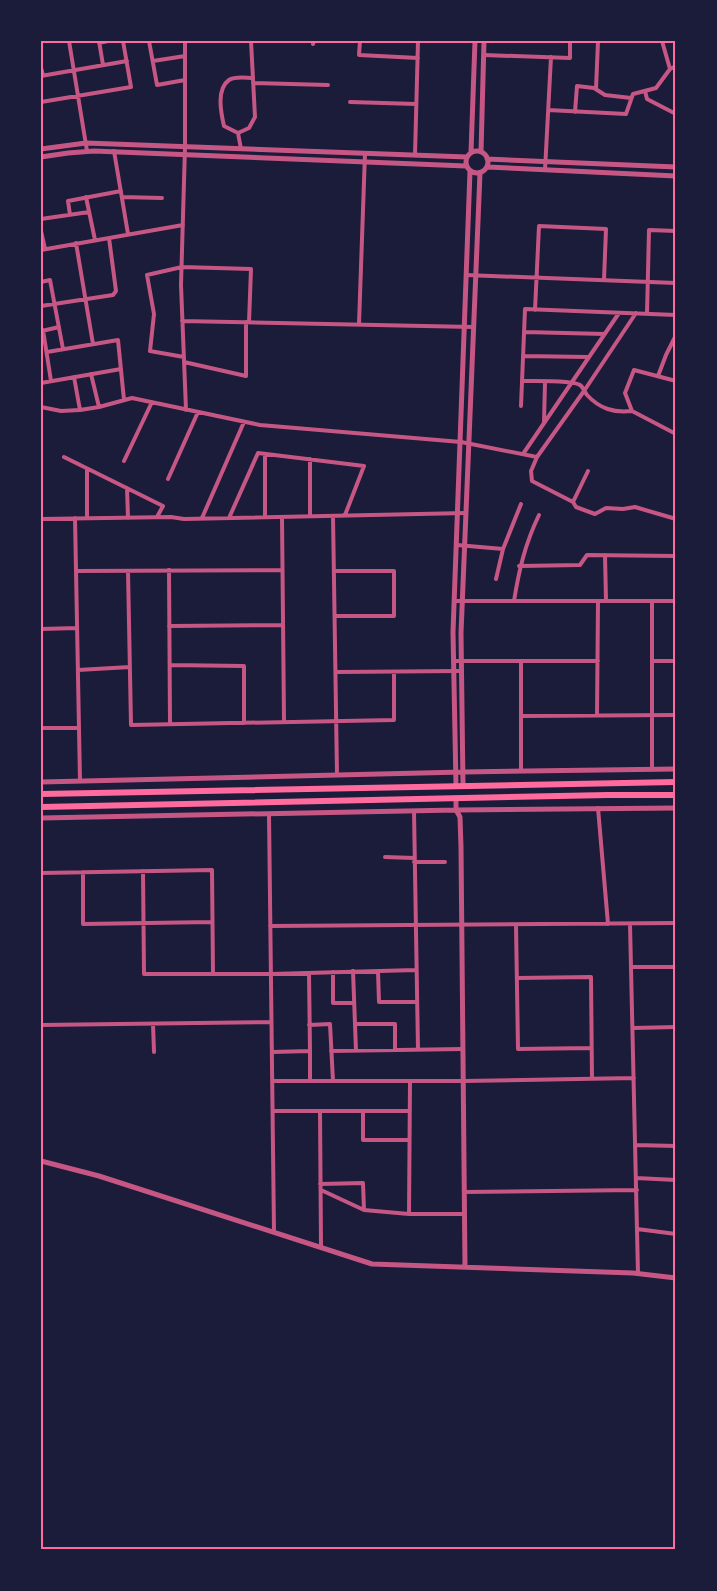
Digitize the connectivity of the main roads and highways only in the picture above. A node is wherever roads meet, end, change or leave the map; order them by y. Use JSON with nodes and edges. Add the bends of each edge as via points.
{"nodes":[{"id":1,"x":676,"y":782,"type":"edge"},
{"id":2,"x":41,"y":794,"type":"edge"},
{"id":3,"x":676,"y":795,"type":"edge"},
{"id":4,"x":41,"y":807,"type":"edge"}],
"edges":[{"from":1,"to":2,"type":"highway"},
{"from":3,"to":4,"type":"highway"}]}
